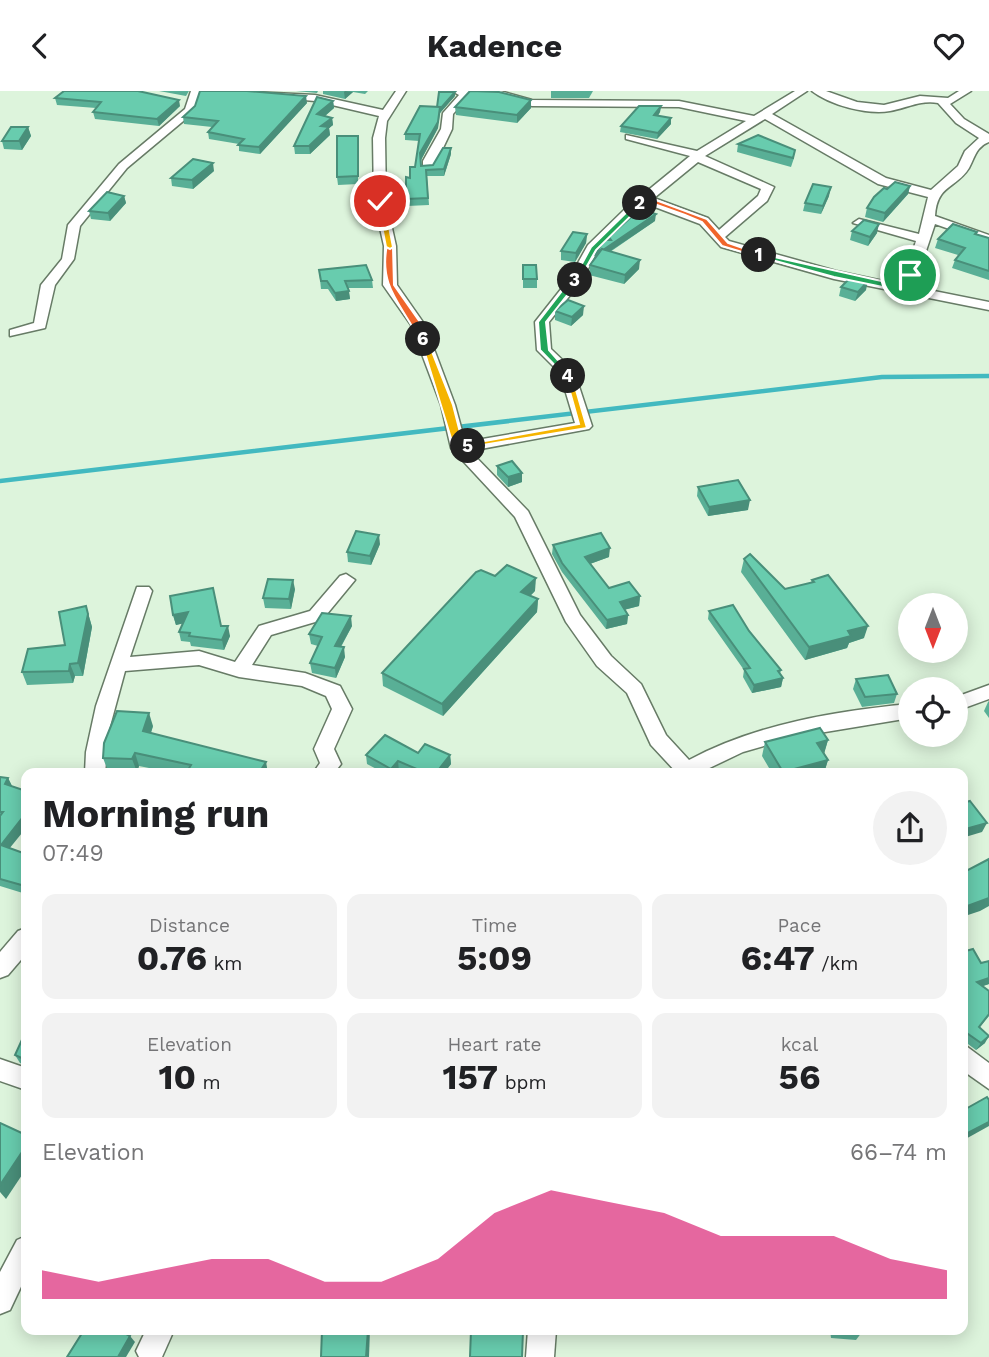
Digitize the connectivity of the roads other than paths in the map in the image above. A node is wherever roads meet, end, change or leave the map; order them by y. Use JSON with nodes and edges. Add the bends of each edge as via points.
{"nodes":[{"id":1,"x":237,"y":91,"type":"edge"},
{"id":2,"x":401,"y":91,"type":"edge"},
{"id":3,"x":802,"y":91,"type":"edge"},
{"id":4,"x":817,"y":91,"type":"edge"},
{"id":5,"x":966,"y":91,"type":"edge"},
{"id":6,"x":461,"y":92,"type":"edge"},
{"id":7,"x":190,"y":99,"type":"edge"},
{"id":8,"x":943,"y":103,"type":"junction"},
{"id":9,"x":386,"y":114,"type":"junction"},
{"id":10,"x":762,"y":117,"type":"junction"},
{"id":11,"x":630,"y":137,"type":"edge"},
{"id":12,"x":988,"y":138,"type":"edge"},
{"id":13,"x":698,"y":156,"type":"junction"},
{"id":14,"x":427,"y":169,"type":"edge"},
{"id":15,"x":935,"y":195,"type":"junction"},
{"id":16,"x":645,"y":198,"type":"junction"},
{"id":17,"x":929,"y":218,"type":"junction"},
{"id":18,"x":859,"y":223,"type":"edge"},
{"id":19,"x":720,"y":235,"type":"junction"},
{"id":20,"x":923,"y":239,"type":"junction"},
{"id":21,"x":989,"y":239,"type":"edge"},
{"id":22,"x":907,"y":289,"type":"junction"},
{"id":23,"x":989,"y":306,"type":"edge"},
{"id":24,"x":15,"y":333,"type":"dead end"},
{"id":25,"x":459,"y":448,"type":"junction"},
{"id":26,"x":346,"y":580,"type":"dead end"},
{"id":27,"x":143,"y":591,"type":"dead end"},
{"id":28,"x":120,"y":665,"type":"junction"},
{"id":29,"x":239,"y":670,"type":"junction"},
{"id":30,"x":989,"y":692,"type":"edge"},
{"id":31,"x":968,"y":700,"type":"edge"},
{"id":32,"x":898,"y":712,"type":"edge"},
{"id":33,"x":95,"y":768,"type":"edge"},
{"id":34,"x":327,"y":768,"type":"edge"},
{"id":35,"x":684,"y":768,"type":"edge"},
{"id":36,"x":693,"y":768,"type":"edge"},
{"id":37,"x":21,"y":944,"type":"edge"},
{"id":38,"x":0,"y":968,"type":"edge"},
{"id":39,"x":0,"y":1070,"type":"edge"},
{"id":40,"x":21,"y":1077,"type":"edge"},
{"id":41,"x":21,"y":1259,"type":"edge"},
{"id":42,"x":0,"y":1300,"type":"edge"},
{"id":43,"x":541,"y":1335,"type":"edge"},
{"id":44,"x":540,"y":1357,"type":"edge"}],
"edges":[{"from":1,"to":9,"type":"street","via":[[315,98]]},
{"from":2,"to":9,"type":"street"},
{"from":3,"to":10,"type":"street"},
{"from":4,"to":8,"type":"street","via":[[865,107],[891,108],[923,98]]},
{"from":5,"to":8,"type":"street"},
{"from":6,"to":10,"type":"street","via":[[499,94],[532,103],[679,104]]},
{"from":6,"to":14,"type":"street","via":[[448,113],[445,138],[429,155]]},
{"from":7,"to":24,"type":"street","via":[[184,116],[123,166],[74,225],[68,260],[48,285],[40,325]]},
{"from":8,"to":12,"type":"street","via":[[960,121]]},
{"from":9,"to":25,"type":"street","via":[[379,138],[380,201],[390,246],[390,285],[418,325]]},
{"from":10,"to":13,"type":"street"},
{"from":10,"to":15,"type":"street","via":[[882,181]]},
{"from":11,"to":13,"type":"street"},
{"from":12,"to":15,"type":"street","via":[[979,142],[963,168]]},
{"from":13,"to":16,"type":"street"},
{"from":13,"to":19,"type":"street","via":[[768,187],[762,198]]},
{"from":15,"to":17,"type":"street"},
{"from":16,"to":19,"type":"street","via":[[704,221]]},
{"from":16,"to":25,"type":"street","via":[[593,248],[542,322],[544,350],[566,372],[584,426]]},
{"from":17,"to":20,"type":"street"},
{"from":17,"to":21,"type":"street"},
{"from":18,"to":20,"type":"street"},
{"from":19,"to":22,"type":"street","via":[[725,244],[755,253]]},
{"from":20,"to":22,"type":"street"},
{"from":22,"to":23,"type":"street"},
{"from":25,"to":35,"type":"street","via":[[522,515],[572,618],[604,661],[634,689],[658,740]]},
{"from":26,"to":29,"type":"street","via":[[316,616],[265,631]]},
{"from":27,"to":28,"type":"street"},
{"from":28,"to":29,"type":"street","via":[[199,658]]},
{"from":28,"to":33,"type":"street","via":[[94,756]]},
{"from":29,"to":34,"type":"street","via":[[305,680],[333,691],[342,709],[324,749],[331,764]]},
{"from":30,"to":31,"type":"street"},
{"from":32,"to":36,"type":"street","via":[[844,718],[708,757]]},
{"from":37,"to":38,"type":"street"},
{"from":39,"to":40,"type":"street"},
{"from":41,"to":42,"type":"street"},
{"from":43,"to":44,"type":"street"}]}
